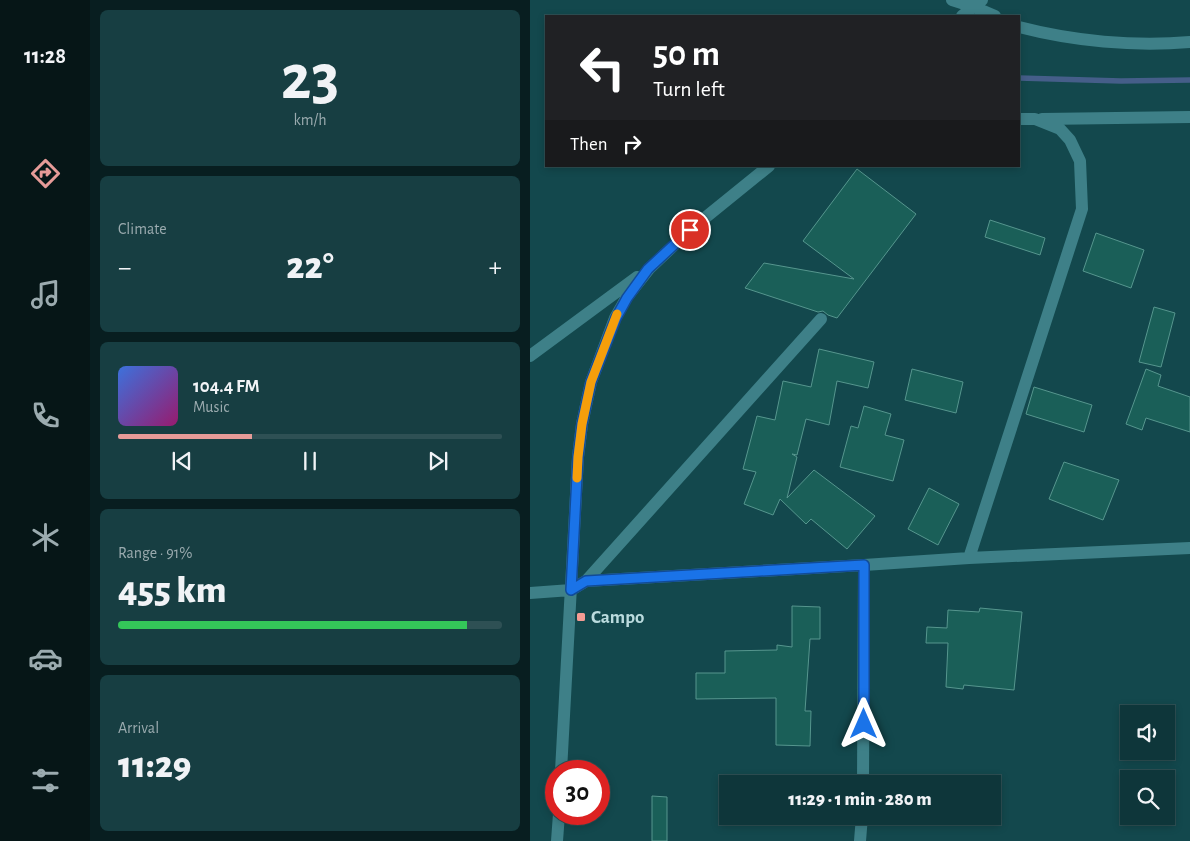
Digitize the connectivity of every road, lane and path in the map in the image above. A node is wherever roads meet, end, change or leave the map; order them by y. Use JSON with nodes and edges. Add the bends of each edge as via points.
{"nodes":[{"id":1,"x":952,"y":0,"type":"edge"},
{"id":2,"x":978,"y":3,"type":"edge"},
{"id":3,"x":963,"y":15,"type":"edge"},
{"id":4,"x":994,"y":15,"type":"edge"},
{"id":5,"x":1020,"y":27,"type":"edge"},
{"id":6,"x":1190,"y":42,"type":"edge"},
{"id":7,"x":1190,"y":117,"type":"edge"},
{"id":8,"x":1035,"y":119,"type":"junction"},
{"id":9,"x":1020,"y":120,"type":"edge"},
{"id":10,"x":768,"y":167,"type":"edge"},
{"id":11,"x":651,"y":266,"type":"junction"},
{"id":12,"x":821,"y":319,"type":"dead end"},
{"id":13,"x":530,"y":356,"type":"edge"},
{"id":14,"x":1190,"y":548,"type":"edge"},
{"id":15,"x":969,"y":558,"type":"junction"},
{"id":16,"x":864,"y":565,"type":"junction"},
{"id":17,"x":586,"y":581,"type":"junction"},
{"id":18,"x":571,"y":590,"type":"junction"},
{"id":19,"x":530,"y":593,"type":"edge"},
{"id":20,"x":562,"y":760,"type":"edge"},
{"id":21,"x":863,"y":775,"type":"edge"},
{"id":22,"x":558,"y":825,"type":"edge"},
{"id":23,"x":861,"y":825,"type":"edge"},
{"id":24,"x":557,"y":841,"type":"edge"},
{"id":25,"x":860,"y":841,"type":"edge"}],
"edges":[{"from":1,"to":2,"type":"street"},
{"from":2,"to":3,"type":"street"},
{"from":2,"to":4,"type":"street"},
{"from":5,"to":6,"type":"street","via":[[1102,41],[1160,45]]},
{"from":7,"to":8,"type":"street"},
{"from":8,"to":9,"type":"street"},
{"from":8,"to":15,"type":"street","via":[[1060,129],[1070,140],[1080,161],[1082,209]]},
{"from":10,"to":11,"type":"street"},
{"from":11,"to":13,"type":"street"},
{"from":11,"to":18,"type":"street","via":[[616,318],[591,382],[578,457]]},
{"from":12,"to":17,"type":"street"},
{"from":14,"to":15,"type":"street"},
{"from":15,"to":16,"type":"street"},
{"from":16,"to":17,"type":"street"},
{"from":16,"to":21,"type":"street"},
{"from":17,"to":18,"type":"street"},
{"from":18,"to":19,"type":"street"},
{"from":18,"to":20,"type":"street"},
{"from":22,"to":24,"type":"street"},
{"from":23,"to":25,"type":"street"}]}
